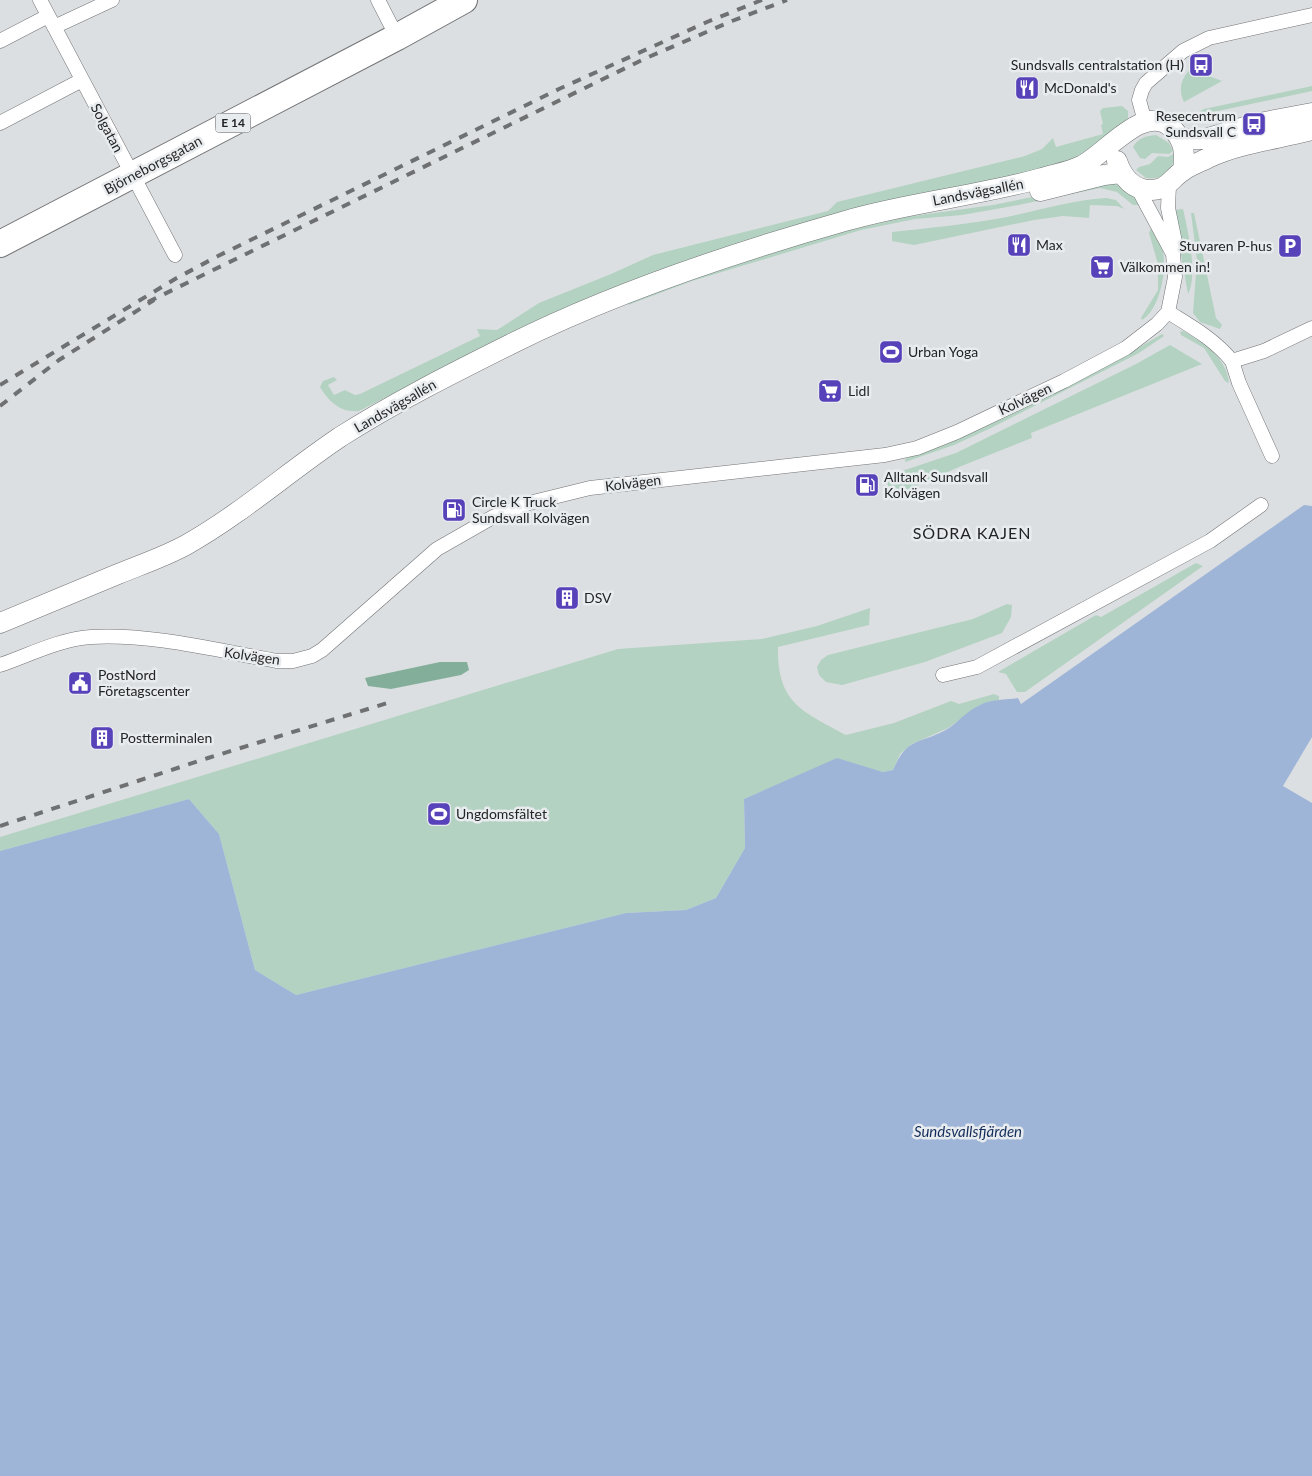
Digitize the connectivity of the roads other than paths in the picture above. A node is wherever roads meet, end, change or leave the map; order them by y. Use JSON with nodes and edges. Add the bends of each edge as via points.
{"nodes":[{"id":1,"x":40,"y":0,"type":"edge"},
{"id":2,"x":112,"y":0,"type":"edge"},
{"id":3,"x":378,"y":0,"type":"edge"},
{"id":4,"x":464,"y":0,"type":"edge"},
{"id":5,"x":1312,"y":16,"type":"edge"},
{"id":6,"x":51,"y":21,"type":"junction"},
{"id":7,"x":397,"y":37,"type":"junction"},
{"id":8,"x":0,"y":41,"type":"edge"},
{"id":9,"x":82,"y":80,"type":"junction"},
{"id":10,"x":1312,"y":113,"type":"edge"},
{"id":11,"x":0,"y":123,"type":"edge"},
{"id":12,"x":1139,"y":124,"type":"junction"},
{"id":13,"x":1312,"y":130,"type":"edge"},
{"id":14,"x":1181,"y":139,"type":"junction"},
{"id":15,"x":1121,"y":174,"type":"junction"},
{"id":16,"x":132,"y":175,"type":"junction"},
{"id":17,"x":1176,"y":178,"type":"junction"},
{"id":18,"x":1137,"y":187,"type":"junction"},
{"id":19,"x":812,"y":232,"type":"junction"},
{"id":20,"x":0,"y":244,"type":"edge"},
{"id":21,"x":1173,"y":254,"type":"junction"},
{"id":22,"x":175,"y":255,"type":"dead end"},
{"id":23,"x":1168,"y":312,"type":"junction"},
{"id":24,"x":1312,"y":328,"type":"edge"},
{"id":25,"x":1232,"y":361,"type":"junction"},
{"id":26,"x":1272,"y":456,"type":"dead end"},
{"id":27,"x":1261,"y":505,"type":"dead end"},
{"id":28,"x":0,"y":623,"type":"edge"},
{"id":29,"x":0,"y":665,"type":"edge"},
{"id":30,"x":943,"y":675,"type":"dead end"}],
"edges":[{"from":1,"to":6,"type":"street","name":"Solgatan"},
{"from":2,"to":6,"type":"street"},
{"from":3,"to":7,"type":"street"},
{"from":4,"to":7,"type":"highway","name":"Björneborgsgatan","number":"E 14"},
{"from":5,"to":12,"type":"street","via":[[1209,38],[1183,52],[1146,83],[1139,100]]},
{"from":6,"to":8,"type":"street"},
{"from":6,"to":9,"type":"street","name":"Solgatan"},
{"from":7,"to":16,"type":"highway","name":"Björneborgsgatan","number":"E 14"},
{"from":9,"to":11,"type":"street"},
{"from":9,"to":16,"type":"street","name":"Solgatan"},
{"from":10,"to":14,"type":"main road","via":[[1254,124],[1205,139]]},
{"from":12,"to":14,"type":"main road","via":[[1168,124]]},
{"from":12,"to":15,"type":"main road","via":[[1118,146]]},
{"from":12,"to":19,"type":"main road","name":"Landsvägsallén","via":[[1102,153],[1081,166],[1060,173],[918,203]]},
{"from":13,"to":17,"type":"main road","via":[[1235,148]]},
{"from":14,"to":17,"type":"main road","via":[[1185,154]]},
{"from":15,"to":18,"type":"main road"},
{"from":15,"to":19,"type":"main road","name":"Landsvägsallén"},
{"from":16,"to":20,"type":"highway","name":"Björneborgsgatan","number":"E 14"},
{"from":16,"to":22,"type":"street","name":"Solgatan"},
{"from":17,"to":18,"type":"main road","via":[[1149,190]]},
{"from":17,"to":21,"type":"street","via":[[1168,208],[1175,242]]},
{"from":18,"to":21,"type":"street"},
{"from":19,"to":28,"type":"main road","name":"Landsvägsallén","via":[[623,296],[513,343],[429,386],[339,438],[184,546]]},
{"from":21,"to":23,"type":"street","via":[[1175,277]]},
{"from":23,"to":25,"type":"street","via":[[1217,344]]},
{"from":23,"to":29,"type":"street","name":"Kolvägen","via":[[1142,337],[1092,367],[917,448],[828,463],[590,488],[544,498],[498,515],[437,550],[334,641],[312,656],[277,661],[151,640],[90,637]]},
{"from":24,"to":25,"type":"street","via":[[1264,351]]},
{"from":25,"to":26,"type":"street"},
{"from":27,"to":30,"type":"street","via":[[1210,541],[977,667]]}]}
